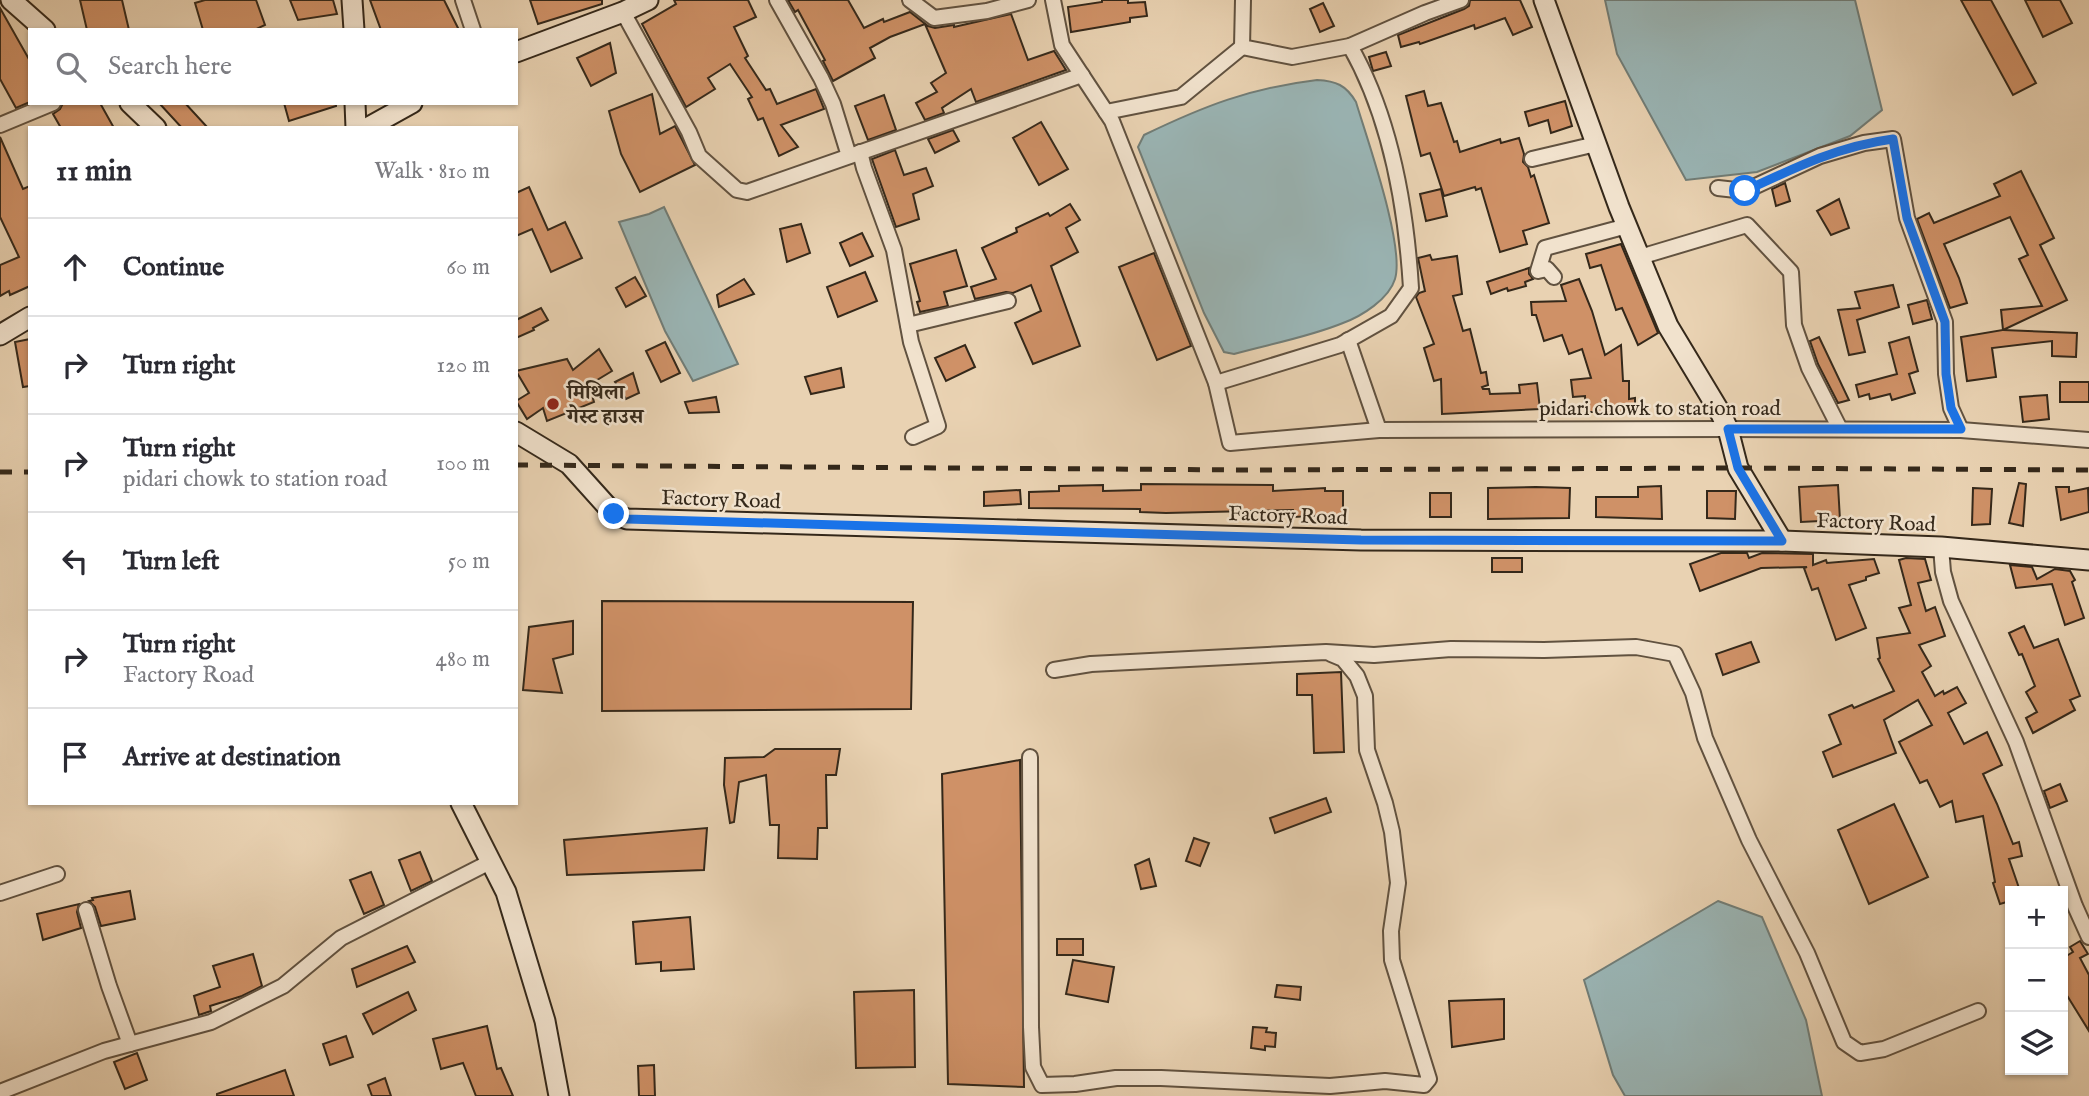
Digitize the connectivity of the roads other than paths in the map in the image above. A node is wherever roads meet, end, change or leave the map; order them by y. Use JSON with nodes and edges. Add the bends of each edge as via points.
{"nodes":[{"id":1,"x":11,"y":0,"type":"edge"},
{"id":2,"x":352,"y":0,"type":"edge"},
{"id":3,"x":463,"y":0,"type":"edge"},
{"id":4,"x":648,"y":0,"type":"edge"},
{"id":5,"x":777,"y":0,"type":"edge"},
{"id":6,"x":910,"y":0,"type":"edge"},
{"id":7,"x":1028,"y":0,"type":"edge"},
{"id":8,"x":1053,"y":0,"type":"edge"},
{"id":9,"x":1244,"y":0,"type":"edge"},
{"id":10,"x":1461,"y":0,"type":"edge"},
{"id":11,"x":1544,"y":0,"type":"edge"},
{"id":12,"x":623,"y":12,"type":"junction"},
{"id":13,"x":43,"y":28,"type":"edge"},
{"id":14,"x":354,"y":28,"type":"edge"},
{"id":15,"x":472,"y":28,"type":"edge"},
{"id":16,"x":1350,"y":46,"type":"junction"},
{"id":17,"x":1242,"y":47,"type":"junction"},
{"id":18,"x":518,"y":51,"type":"edge"},
{"id":19,"x":1082,"y":75,"type":"junction"},
{"id":20,"x":48,"y":105,"type":"edge"},
{"id":21,"x":132,"y":105,"type":"edge"},
{"id":22,"x":355,"y":105,"type":"edge"},
{"id":23,"x":408,"y":105,"type":"edge"},
{"id":24,"x":1107,"y":112,"type":"junction"},
{"id":25,"x":0,"y":125,"type":"edge"},
{"id":26,"x":154,"y":126,"type":"edge"},
{"id":27,"x":356,"y":126,"type":"edge"},
{"id":28,"x":371,"y":126,"type":"edge"},
{"id":29,"x":1596,"y":144,"type":"junction"},
{"id":30,"x":855,"y":154,"type":"junction"},
{"id":31,"x":1532,"y":159,"type":"dead end"},
{"id":32,"x":1718,"y":188,"type":"dead end"},
{"id":33,"x":1627,"y":226,"type":"junction"},
{"id":34,"x":1640,"y":257,"type":"junction"},
{"id":35,"x":1554,"y":277,"type":"dead end"},
{"id":36,"x":1008,"y":301,"type":"dead end"},
{"id":37,"x":28,"y":318,"type":"edge"},
{"id":38,"x":908,"y":325,"type":"junction"},
{"id":39,"x":0,"y":335,"type":"edge"},
{"id":40,"x":1348,"y":340,"type":"junction"},
{"id":41,"x":1216,"y":383,"type":"junction"},
{"id":42,"x":1728,"y":429,"type":"junction"},
{"id":43,"x":1840,"y":429,"type":"junction"},
{"id":44,"x":1961,"y":429,"type":"junction"},
{"id":45,"x":1379,"y":430,"type":"junction"},
{"id":46,"x":518,"y":433,"type":"edge"},
{"id":47,"x":913,"y":437,"type":"dead end"},
{"id":48,"x":2089,"y":440,"type":"edge"},
{"id":49,"x":1782,"y":541,"type":"junction"},
{"id":50,"x":1941,"y":547,"type":"junction"},
{"id":51,"x":2089,"y":560,"type":"edge"},
{"id":52,"x":1326,"y":652,"type":"junction"},
{"id":53,"x":1054,"y":670,"type":"dead end"},
{"id":54,"x":1030,"y":757,"type":"dead end"},
{"id":55,"x":462,"y":805,"type":"edge"},
{"id":56,"x":490,"y":862,"type":"junction"},
{"id":57,"x":57,"y":874,"type":"dead end"},
{"id":58,"x":0,"y":893,"type":"edge"},
{"id":59,"x":86,"y":910,"type":"dead end"},
{"id":60,"x":2089,"y":937,"type":"edge"},
{"id":61,"x":1978,"y":1011,"type":"dead end"},
{"id":62,"x":130,"y":1044,"type":"junction"},
{"id":63,"x":1039,"y":1091,"type":"edge"},
{"id":64,"x":0,"y":1092,"type":"edge"},
{"id":65,"x":559,"y":1096,"type":"edge"}],
"edges":[{"from":1,"to":13,"type":"main road"},
{"from":2,"to":14,"type":"main road"},
{"from":3,"to":15,"type":"street"},
{"from":4,"to":12,"type":"main road"},
{"from":5,"to":30,"type":"street","via":[[821,78]]},
{"from":6,"to":7,"type":"street","via":[[934,18]]},
{"from":8,"to":19,"type":"street","via":[[1062,45]]},
{"from":9,"to":17,"type":"street"},
{"from":10,"to":16,"type":"street"},
{"from":11,"to":29,"type":"main road"},
{"from":12,"to":18,"type":"main road"},
{"from":12,"to":30,"type":"street","via":[[699,156],[737,190],[747,192]]},
{"from":16,"to":17,"type":"street","via":[[1292,57]]},
{"from":16,"to":40,"type":"street","via":[[1386,133],[1403,209],[1411,288],[1391,316]]},
{"from":17,"to":24,"type":"street","via":[[1181,97]]},
{"from":19,"to":24,"type":"street"},
{"from":19,"to":30,"type":"street"},
{"from":20,"to":25,"type":"street"},
{"from":21,"to":26,"type":"main road"},
{"from":22,"to":27,"type":"main road"},
{"from":23,"to":28,"type":"main road"},
{"from":24,"to":41,"type":"street"},
{"from":29,"to":31,"type":"street"},
{"from":29,"to":33,"type":"main road"},
{"from":30,"to":38,"type":"street","via":[[894,250]]},
{"from":32,"to":44,"type":"street","via":[[1745,191],[1820,156],[1893,139],[1907,218],[1945,322],[1951,408]]},
{"from":33,"to":34,"type":"main road"},
{"from":33,"to":35,"type":"street","via":[[1545,247],[1538,271],[1547,269]]},
{"from":34,"to":42,"type":"main road","via":[[1668,326]]},
{"from":34,"to":43,"type":"street","via":[[1747,225],[1791,272],[1794,325],[1809,369]]},
{"from":36,"to":38,"type":"street"},
{"from":37,"to":39,"type":"main road"},
{"from":38,"to":47,"type":"street","via":[[938,425]]},
{"from":40,"to":41,"type":"street"},
{"from":40,"to":45,"type":"street"},
{"from":41,"to":45,"type":"street","name":"pidari chowk to station road","via":[[1230,443]]},
{"from":42,"to":43,"type":"street","name":"pidari chowk to station road"},
{"from":42,"to":45,"type":"street","name":"pidari chowk to station road"},
{"from":42,"to":49,"type":"main road","via":[[1738,468]]},
{"from":43,"to":44,"type":"street","name":"pidari chowk to station road"},
{"from":44,"to":48,"type":"street","name":"pidari chowk to station road"},
{"from":46,"to":49,"type":"main road","name":"Factory Road","via":[[569,464],[614,514],[627,519],[1361,540]]},
{"from":49,"to":50,"type":"main road","name":"Factory Road"},
{"from":50,"to":51,"type":"main road","name":"Factory Road"},
{"from":50,"to":60,"type":"street","via":[[1942,572],[1951,601],[2016,742]]},
{"from":52,"to":53,"type":"street","via":[[1091,664]]},
{"from":52,"to":61,"type":"street","via":[[1374,655],[1636,646],[1675,654],[1749,840],[1807,953],[1844,1042],[1860,1054],[1884,1049]]},
{"from":52,"to":63,"type":"street","via":[[1343,659],[1365,696],[1367,750],[1385,803],[1397,872],[1392,960],[1429,1079],[1424,1085],[1385,1081],[1330,1086],[1115,1078]]},
{"from":54,"to":63,"type":"street","via":[[1031,1027]]},
{"from":55,"to":56,"type":"main road"},
{"from":56,"to":62,"type":"street","via":[[341,938],[283,986],[211,1022]]},
{"from":56,"to":65,"type":"main road","via":[[506,892],[545,1021]]},
{"from":57,"to":58,"type":"street"},
{"from":59,"to":62,"type":"street"},
{"from":62,"to":64,"type":"street"}]}
